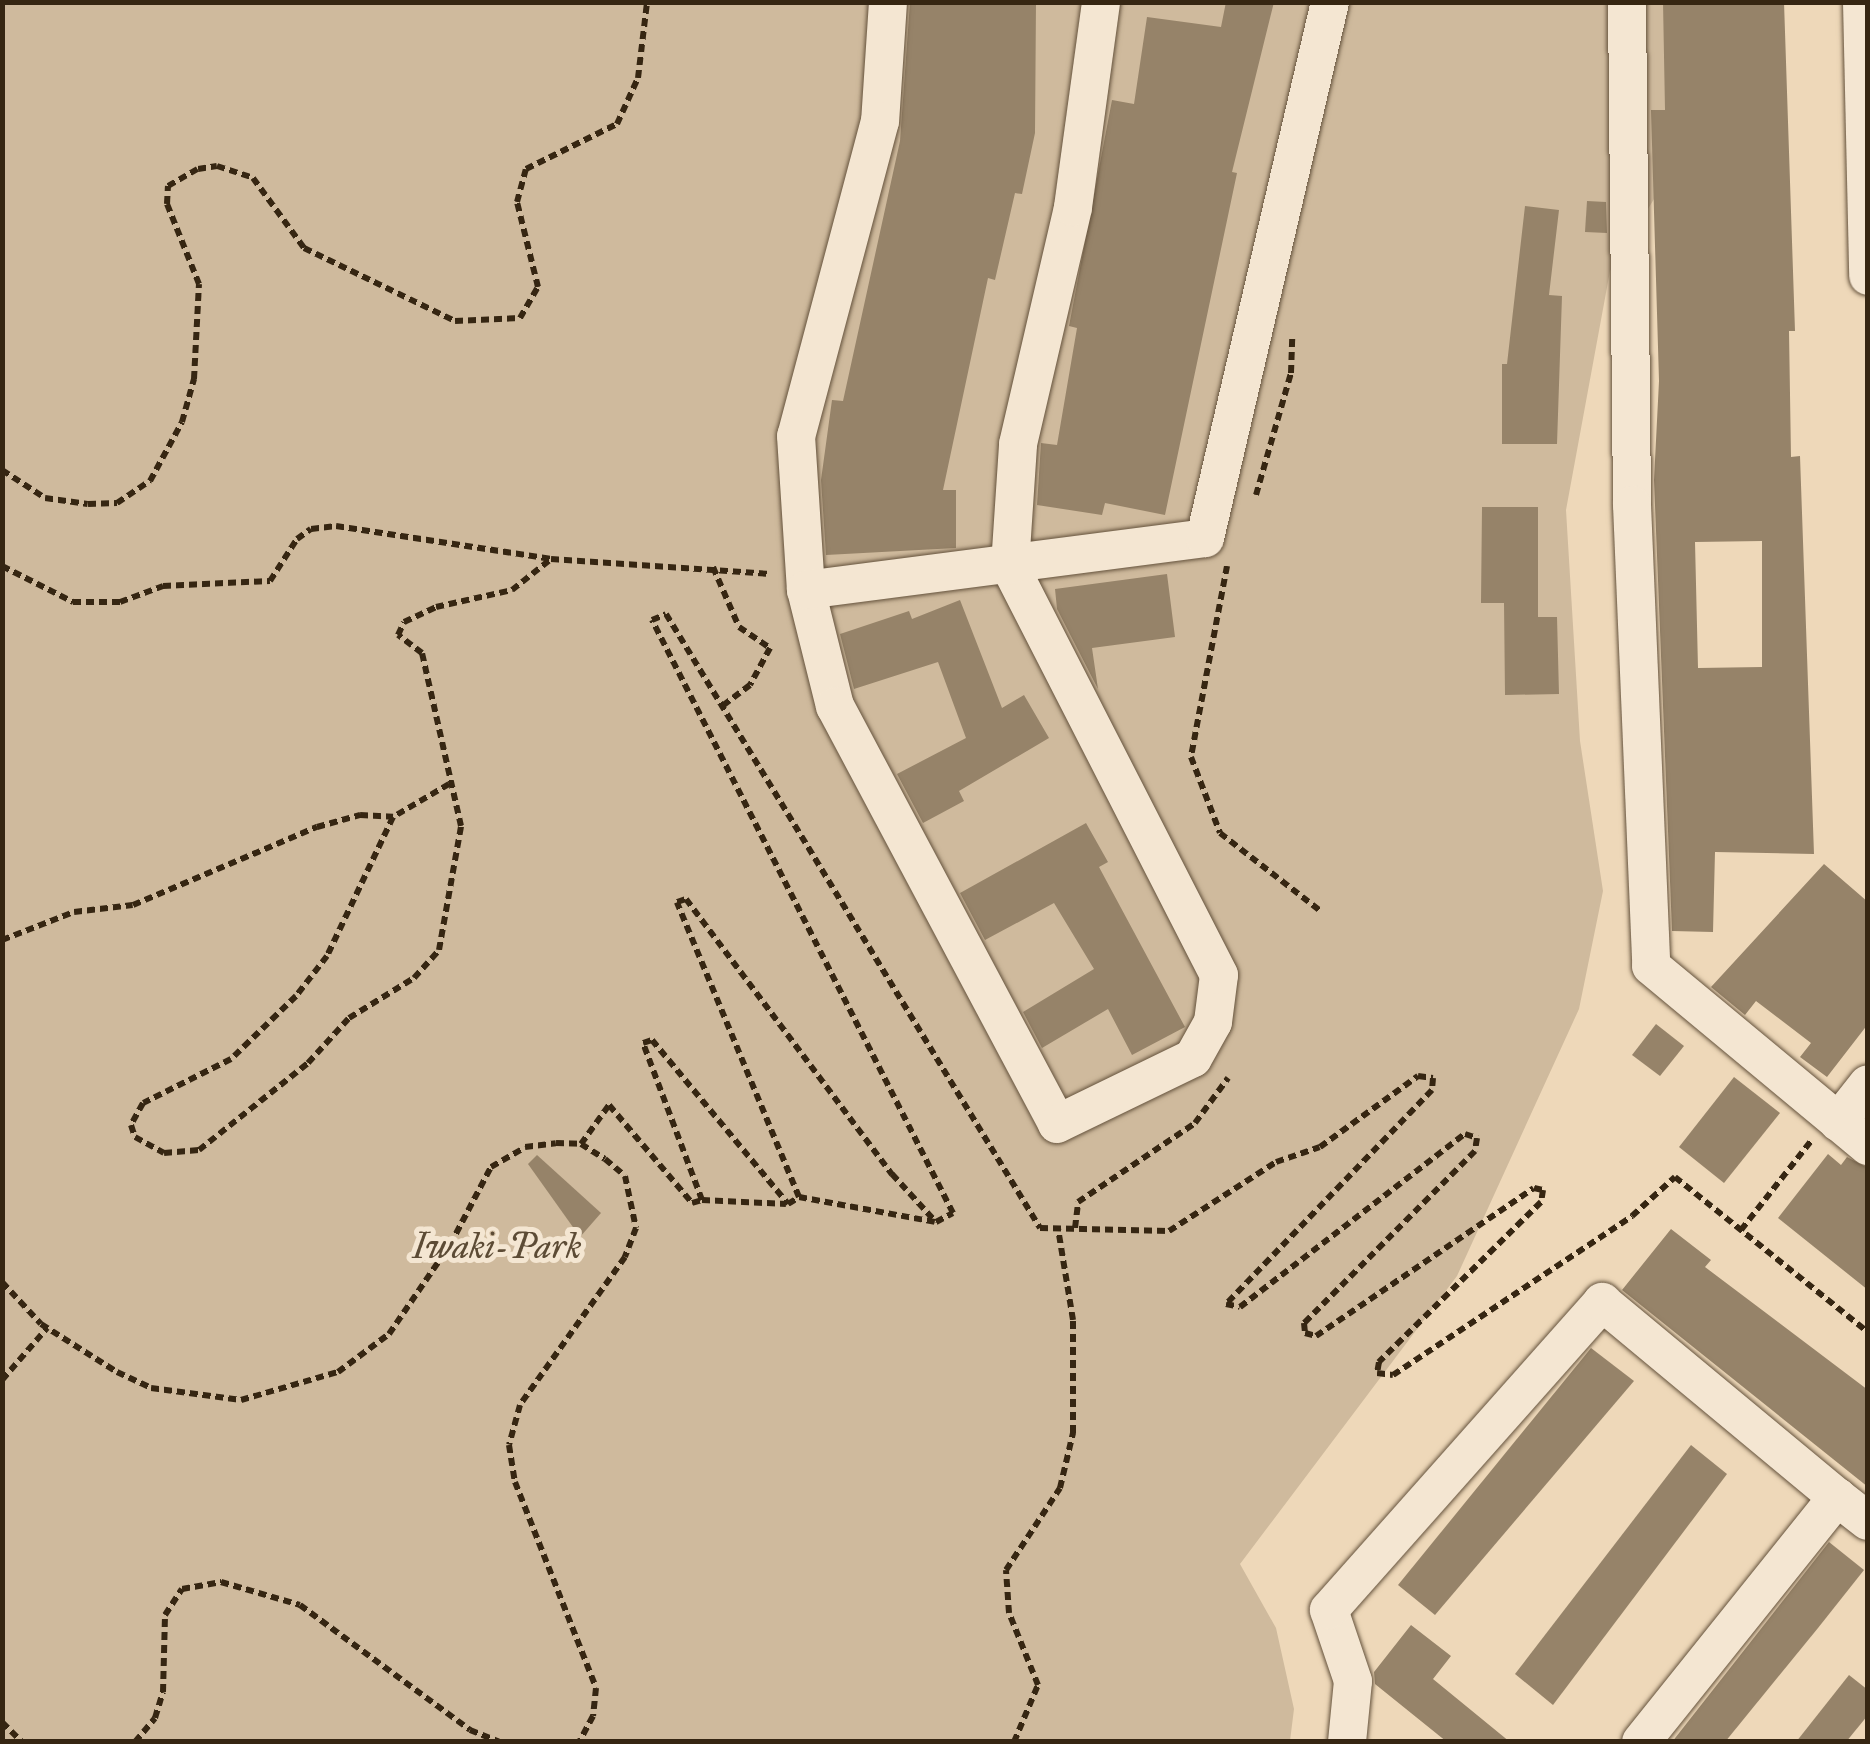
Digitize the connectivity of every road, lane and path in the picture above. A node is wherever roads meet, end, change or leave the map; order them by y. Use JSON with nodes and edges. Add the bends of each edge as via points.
{"nodes":[{"id":1,"x":647,"y":2,"type":"edge"},
{"id":2,"x":888,"y":2,"type":"edge"},
{"id":3,"x":1101,"y":2,"type":"edge"},
{"id":4,"x":1330,"y":2,"type":"edge"},
{"id":5,"x":1628,"y":2,"type":"edge"},
{"id":6,"x":1862,"y":2,"type":"edge"},
{"id":7,"x":1868,"y":276,"type":"edge"},
{"id":8,"x":1293,"y":320,"type":"dead end"},
{"id":9,"x":2,"y":470,"type":"edge"},
{"id":10,"x":1248,"y":514,"type":"dead end"},
{"id":11,"x":1234,"y":548,"type":"dead end"},
{"id":12,"x":552,"y":559,"type":"junction"},
{"id":13,"x":2,"y":566,"type":"edge"},
{"id":14,"x":1010,"y":566,"type":"junction"},
{"id":15,"x":713,"y":567,"type":"junction"},
{"id":16,"x":806,"y":585,"type":"junction"},
{"id":17,"x":722,"y":706,"type":"junction"},
{"id":18,"x":449,"y":784,"type":"junction"},
{"id":19,"x":393,"y":818,"type":"junction"},
{"id":20,"x":1322,"y":912,"type":"dead end"},
{"id":21,"x":2,"y":940,"type":"edge"},
{"id":22,"x":1207,"y":1034,"type":"junction"},
{"id":23,"x":1868,"y":1084,"type":"edge"},
{"id":24,"x":1834,"y":1119,"type":"junction"},
{"id":25,"x":581,"y":1144,"type":"junction"},
{"id":26,"x":1868,"y":1146,"type":"edge"},
{"id":27,"x":799,"y":1197,"type":"junction"},
{"id":28,"x":702,"y":1200,"type":"junction"},
{"id":29,"x":788,"y":1204,"type":"junction"},
{"id":30,"x":936,"y":1222,"type":"junction"},
{"id":31,"x":1058,"y":1228,"type":"junction"},
{"id":32,"x":1075,"y":1228,"type":"junction"},
{"id":33,"x":1741,"y":1230,"type":"junction"},
{"id":34,"x":2,"y":1282,"type":"edge"},
{"id":35,"x":47,"y":1328,"type":"junction"},
{"id":36,"x":1868,"y":1332,"type":"edge"},
{"id":37,"x":2,"y":1380,"type":"edge"},
{"id":38,"x":1837,"y":1497,"type":"junction"},
{"id":39,"x":1868,"y":1521,"type":"edge"},
{"id":40,"x":2,"y":1722,"type":"edge"},
{"id":41,"x":22,"y":1742,"type":"edge"},
{"id":42,"x":134,"y":1742,"type":"edge"},
{"id":43,"x":500,"y":1742,"type":"edge"},
{"id":44,"x":579,"y":1742,"type":"edge"},
{"id":45,"x":1014,"y":1742,"type":"edge"},
{"id":46,"x":1347,"y":1742,"type":"edge"},
{"id":47,"x":1641,"y":1742,"type":"edge"}],
"edges":[{"from":1,"to":9,"type":"path","via":[[638,78],[617,124],[526,169],[517,202],[538,287],[520,318],[455,321],[304,248],[253,178],[217,166],[198,169],[168,186],[166,204],[198,284],[194,379],[182,422],[150,481],[117,503],[88,504],[45,498]]},
{"from":2,"to":16,"type":"street","via":[[880,121],[796,436]]},
{"from":3,"to":14,"type":"street","via":[[1072,207],[1018,444]]},
{"from":4,"to":14,"type":"street","via":[[1205,538]]},
{"from":5,"to":24,"type":"street","via":[[1632,505],[1651,966]]},
{"from":6,"to":7,"type":"street"},
{"from":8,"to":10,"type":"path","via":[[1291,373]]},
{"from":11,"to":20,"type":"path","via":[[1191,757],[1220,833]]},
{"from":12,"to":13,"type":"path","via":[[336,526],[311,528],[297,538],[278,572],[258,586],[163,586],[92,604],[73,602]]},
{"from":12,"to":15,"type":"path"},
{"from":12,"to":18,"type":"path","via":[[512,590],[404,622],[398,635],[422,653]]},
{"from":14,"to":16,"type":"street"},
{"from":14,"to":22,"type":"street","via":[[1218,975]]},
{"from":15,"to":16,"type":"path"},
{"from":15,"to":17,"type":"path","via":[[739,627],[770,648],[750,685]]},
{"from":16,"to":22,"type":"street","via":[[835,706],[1058,1124],[1193,1058]]},
{"from":17,"to":30,"type":"path","via":[[666,614],[652,620],[953,1213]]},
{"from":17,"to":31,"type":"path","via":[[1040,1228]]},
{"from":18,"to":19,"type":"path"},
{"from":18,"to":19,"type":"path","via":[[462,826],[439,950],[414,978],[349,1018],[308,1063],[199,1150],[164,1153],[135,1137],[131,1125],[144,1103],[232,1060],[296,996],[327,956]]},
{"from":19,"to":21,"type":"path","via":[[360,815],[317,827],[133,905],[74,912]]},
{"from":22,"to":32,"type":"path","via":[[1230,1056],[1232,1070],[1220,1092],[1195,1123],[1078,1202]]},
{"from":23,"to":24,"type":"street"},
{"from":24,"to":26,"type":"street"},
{"from":24,"to":33,"type":"path"},
{"from":25,"to":28,"type":"path","via":[[609,1105],[692,1203]]},
{"from":25,"to":35,"type":"path","via":[[525,1148],[491,1167],[450,1245],[389,1334],[338,1372],[241,1400],[151,1388]]},
{"from":25,"to":44,"type":"path","via":[[625,1176],[636,1228],[625,1258],[520,1406],[509,1445],[515,1482],[596,1688],[593,1716]]},
{"from":27,"to":29,"type":"path"},
{"from":27,"to":30,"type":"path"},
{"from":27,"to":30,"type":"path","via":[[677,902],[686,899],[892,1174]]},
{"from":28,"to":29,"type":"path"},
{"from":28,"to":29,"type":"path","via":[[643,1043],[652,1040]]},
{"from":31,"to":32,"type":"path"},
{"from":31,"to":45,"type":"path","via":[[1072,1320],[1074,1419],[1060,1488],[1006,1570],[1010,1613],[1038,1684]]},
{"from":32,"to":33,"type":"path","via":[[1169,1231],[1276,1162],[1320,1147],[1418,1076],[1432,1078],[1432,1090],[1226,1304],[1240,1307],[1465,1134],[1477,1138],[1475,1151],[1304,1323],[1305,1333],[1316,1336],[1534,1188],[1543,1190],[1541,1202],[1379,1362],[1377,1373],[1392,1375],[1632,1216],[1675,1177]]},
{"from":33,"to":36,"type":"path"},
{"from":34,"to":35,"type":"path"},
{"from":35,"to":37,"type":"path"},
{"from":38,"to":39,"type":"street"},
{"from":38,"to":46,"type":"street","via":[[1602,1302],[1329,1610],[1353,1681]]},
{"from":38,"to":47,"type":"street"},
{"from":40,"to":41,"type":"path"},
{"from":42,"to":43,"type":"path","via":[[155,1718],[163,1692],[165,1615],[182,1590],[220,1582],[300,1605],[470,1730]]}]}
